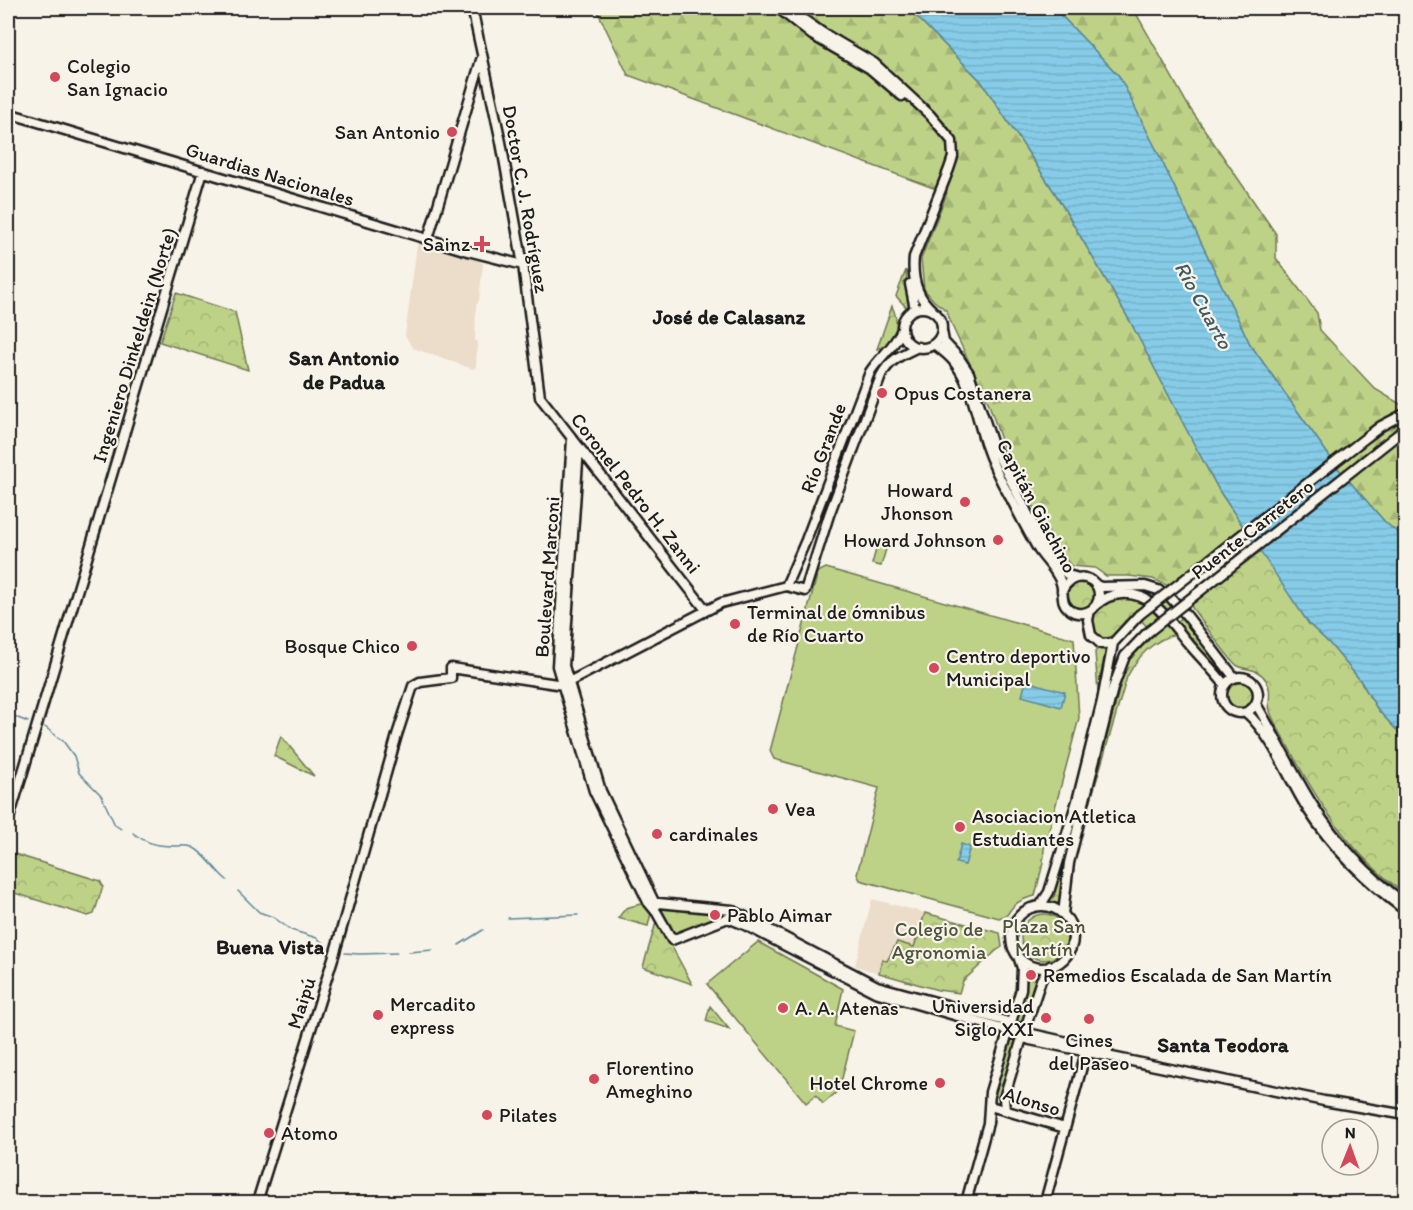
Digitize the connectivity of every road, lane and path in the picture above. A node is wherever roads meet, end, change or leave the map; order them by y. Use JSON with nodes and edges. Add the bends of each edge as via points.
{"nodes":[{"id":1,"x":472,"y":8,"type":"edge"},
{"id":2,"x":778,"y":8,"type":"edge"},
{"id":3,"x":788,"y":8,"type":"edge"},
{"id":4,"x":482,"y":57,"type":"junction"},
{"id":5,"x":8,"y":113,"type":"edge"},
{"id":6,"x":203,"y":171,"type":"junction"},
{"id":7,"x":428,"y":239,"type":"junction"},
{"id":8,"x":523,"y":266,"type":"junction"},
{"id":9,"x":915,"y":309,"type":"junction"},
{"id":10,"x":932,"y":310,"type":"junction"},
{"id":11,"x":902,"y":329,"type":"junction"},
{"id":12,"x":942,"y":331,"type":"junction"},
{"id":13,"x":934,"y":344,"type":"junction"},
{"id":14,"x":918,"y":347,"type":"junction"},
{"id":15,"x":540,"y":397,"type":"joint"},
{"id":16,"x":1406,"y":413,"type":"edge"},
{"id":17,"x":1406,"y":428,"type":"edge"},
{"id":18,"x":573,"y":439,"type":"junction"},
{"id":19,"x":579,"y":447,"type":"junction"},
{"id":20,"x":1076,"y":577,"type":"junction"},
{"id":21,"x":1096,"y":585,"type":"junction"},
{"id":22,"x":786,"y":586,"type":"junction"},
{"id":23,"x":1062,"y":591,"type":"junction"},
{"id":24,"x":1093,"y":608,"type":"junction"},
{"id":25,"x":706,"y":610,"type":"junction"},
{"id":26,"x":1113,"y":643,"type":"junction"},
{"id":27,"x":1234,"y":677,"type":"junction"},
{"id":28,"x":565,"y":684,"type":"junction"},
{"id":29,"x":1225,"y":685,"type":"junction"},
{"id":30,"x":1256,"y":704,"type":"junction"},
{"id":31,"x":1246,"y":712,"type":"junction"},
{"id":32,"x":8,"y":822,"type":"edge"},
{"id":33,"x":651,"y":902,"type":"junction"},
{"id":34,"x":1406,"y":904,"type":"edge"},
{"id":35,"x":1040,"y":906,"type":"junction"},
{"id":36,"x":1406,"y":911,"type":"edge"},
{"id":37,"x":1063,"y":914,"type":"junction"},
{"id":38,"x":1018,"y":956,"type":"junction"},
{"id":39,"x":1050,"y":966,"type":"junction"},
{"id":40,"x":1009,"y":1027,"type":"junction"},
{"id":41,"x":1024,"y":1034,"type":"junction"},
{"id":42,"x":1086,"y":1052,"type":"junction"},
{"id":43,"x":990,"y":1106,"type":"junction"},
{"id":44,"x":1406,"y":1109,"type":"edge"},
{"id":45,"x":1005,"y":1110,"type":"junction"},
{"id":46,"x":1406,"y":1115,"type":"edge"},
{"id":47,"x":1065,"y":1128,"type":"junction"},
{"id":48,"x":257,"y":1203,"type":"edge"},
{"id":49,"x":966,"y":1203,"type":"edge"},
{"id":50,"x":1045,"y":1203,"type":"edge"}],
"edges":[{"from":1,"to":4,"type":"main road","name":"Doctor C. J. Rodríguez"},
{"from":2,"to":9,"type":"main road","via":[[812,35],[880,76],[947,143],[944,168],[911,247],[909,272]]},
{"from":3,"to":10,"type":"main road","via":[[874,63],[952,141],[953,157],[914,257],[919,296]]},
{"from":4,"to":7,"type":"main road"},
{"from":4,"to":8,"type":"main road","name":"Doctor C. J. Rodríguez"},
{"from":5,"to":6,"type":"main road","name":"Guardias Nacionales"},
{"from":6,"to":7,"type":"main road","name":"Guardias Nacionales"},
{"from":6,"to":32,"type":"main road","name":"Ingeniero Dinkeldein (Norte)"},
{"from":7,"to":8,"type":"main road","name":"Guardias Nacionales"},
{"from":8,"to":15,"type":"main road","name":"Doctor C. J. Rodríguez"},
{"from":9,"to":10,"type":"main road"},
{"from":9,"to":11,"type":"main road","via":[[904,318]]},
{"from":10,"to":12,"type":"main road","via":[[940,317]]},
{"from":11,"to":14,"type":"main road","via":[[907,341]]},
{"from":11,"to":22,"type":"main road","name":"Río Grande","via":[[895,344],[870,372]]},
{"from":12,"to":13,"type":"main road"},
{"from":12,"to":20,"type":"main road","name":"Capitán Giachino","via":[[944,342],[969,373],[993,445],[1046,548],[1057,565]]},
{"from":13,"to":14,"type":"main road"},
{"from":13,"to":23,"type":"main road","name":"Capitán Giachino","via":[[952,358],[963,375],[994,464],[1037,548],[1057,574]]},
{"from":14,"to":22,"type":"main road","name":"Río Grande","via":[[893,359],[881,376],[805,591]]},
{"from":15,"to":18,"type":"main road","name":"Coronel Pedro H. Zanni"},
{"from":16,"to":26,"type":"main road","bridge":true,"via":[[1381,426],[1139,615]]},
{"from":17,"to":37,"type":"main road","name":"Puente Carretero","bridge":true,"via":[[1147,633],[1125,656],[1113,688],[1069,863]]},
{"from":18,"to":19,"type":"main road","name":"Coronel Pedro H. Zanni"},
{"from":18,"to":28,"type":"main road","name":"Boulevard Marconi","via":[[557,656]]},
{"from":19,"to":25,"type":"main road","name":"Coronel Pedro H. Zanni"},
{"from":19,"to":28,"type":"main road","name":"Boulevard Marconi","via":[[563,657]]},
{"from":20,"to":21,"type":"main road","via":[[1087,578]]},
{"from":20,"to":23,"type":"main road"},
{"from":21,"to":24,"type":"main road","via":[[1099,595]]},
{"from":21,"to":27,"type":"main road","name":"Capitán Giachino","via":[[1145,586],[1171,598]]},
{"from":22,"to":25,"type":"main road"},
{"from":23,"to":24,"type":"main road","via":[[1069,610],[1079,613]]},
{"from":24,"to":26,"type":"main road","via":[[1088,620],[1091,635],[1101,644]]},
{"from":24,"to":29,"type":"main road","via":[[1108,596],[1119,594],[1131,593],[1149,600]]},
{"from":25,"to":28,"type":"main road"},
{"from":26,"to":35,"type":"main road","via":[[1077,801],[1049,892]]},
{"from":27,"to":29,"type":"main road"},
{"from":27,"to":30,"type":"main road","via":[[1246,677],[1255,684]]},
{"from":28,"to":33,"type":"main road","name":"Boulevard Marconi","via":[[594,790]]},
{"from":28,"to":48,"type":"main road","name":"Maipú","via":[[451,668],[451,678],[413,686]]},
{"from":29,"to":31,"type":"main road","via":[[1225,705],[1234,712]]},
{"from":30,"to":31,"type":"main road"},
{"from":30,"to":34,"type":"main road","via":[[1324,822],[1354,858]]},
{"from":31,"to":36,"type":"main road","via":[[1270,740],[1308,809],[1334,845],[1370,883]]},
{"from":33,"to":40,"type":"main road","via":[[732,910],[877,986]]},
{"from":33,"to":40,"type":"main road","name":"Boulevard Marconi","via":[[672,940],[728,918],[875,992]]},
{"from":35,"to":37,"type":"main road"},
{"from":35,"to":38,"type":"main road","via":[[1023,912],[1012,928],[1011,938]]},
{"from":37,"to":39,"type":"main road","via":[[1071,926],[1072,945],[1060,962]]},
{"from":38,"to":39,"type":"main road","via":[[1033,966]]},
{"from":38,"to":40,"type":"main road","via":[[1021,989]]},
{"from":39,"to":41,"type":"main road","via":[[1041,980]]},
{"from":40,"to":41,"type":"main road"},
{"from":40,"to":43,"type":"main road","via":[[990,1092]]},
{"from":41,"to":42,"type":"main road"},
{"from":41,"to":44,"type":"main road"},
{"from":41,"to":45,"type":"main road","via":[[1004,1098]]},
{"from":42,"to":46,"type":"main road"},
{"from":42,"to":47,"type":"main road"},
{"from":43,"to":45,"type":"main road","name":"Alonso"},
{"from":43,"to":49,"type":"main road"},
{"from":45,"to":47,"type":"main road","name":"Alonso"},
{"from":47,"to":50,"type":"main road"}]}
